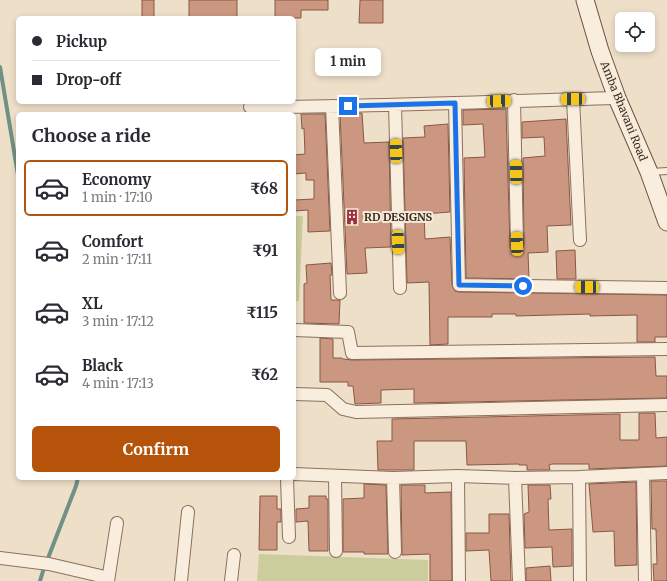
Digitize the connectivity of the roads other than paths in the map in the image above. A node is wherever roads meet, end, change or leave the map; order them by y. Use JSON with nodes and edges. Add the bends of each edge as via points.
{"nodes":[{"id":1,"x":585,"y":0,"type":"edge"},
{"id":2,"x":617,"y":98,"type":"junction"},
{"id":3,"x":573,"y":99,"type":"junction"},
{"id":4,"x":514,"y":100,"type":"junction"},
{"id":5,"x":455,"y":103,"type":"junction"},
{"id":6,"x":395,"y":105,"type":"junction"},
{"id":7,"x":332,"y":106,"type":"junction"},
{"id":8,"x":250,"y":107,"type":"dead end"},
{"id":9,"x":277,"y":110,"type":"edge"},
{"id":10,"x":667,"y":171,"type":"edge"},
{"id":11,"x":649,"y":172,"type":"junction"},
{"id":12,"x":667,"y":222,"type":"edge"},
{"id":13,"x":580,"y":240,"type":"dead end"},
{"id":14,"x":517,"y":244,"type":"dead end"},
{"id":15,"x":400,"y":288,"type":"dead end"},
{"id":16,"x":667,"y":288,"type":"edge"},
{"id":17,"x":340,"y":293,"type":"dead end"},
{"id":18,"x":296,"y":330,"type":"edge"},
{"id":19,"x":667,"y":349,"type":"edge"},
{"id":20,"x":296,"y":394,"type":"edge"},
{"id":21,"x":667,"y":405,"type":"edge"},
{"id":22,"x":667,"y":473,"type":"edge"},
{"id":23,"x":296,"y":474,"type":"edge"},
{"id":24,"x":643,"y":474,"type":"junction"},
{"id":25,"x":335,"y":476,"type":"junction"},
{"id":26,"x":458,"y":476,"type":"junction"},
{"id":27,"x":579,"y":477,"type":"junction"},
{"id":28,"x":393,"y":478,"type":"junction"},
{"id":29,"x":515,"y":478,"type":"junction"},
{"id":30,"x":287,"y":480,"type":"edge"},
{"id":31,"x":188,"y":512,"type":"dead end"},
{"id":32,"x":117,"y":523,"type":"dead end"},
{"id":33,"x":289,"y":537,"type":"dead end"},
{"id":34,"x":336,"y":551,"type":"dead end"},
{"id":35,"x":395,"y":552,"type":"dead end"},
{"id":36,"x":234,"y":555,"type":"dead end"},
{"id":37,"x":0,"y":558,"type":"edge"},
{"id":38,"x":108,"y":581,"type":"edge"},
{"id":39,"x":181,"y":581,"type":"edge"},
{"id":40,"x":231,"y":581,"type":"edge"},
{"id":41,"x":459,"y":581,"type":"edge"},
{"id":42,"x":519,"y":581,"type":"edge"},
{"id":43,"x":580,"y":581,"type":"edge"},
{"id":44,"x":645,"y":581,"type":"edge"}],
"edges":[{"from":1,"to":2,"type":"street","name":"Amba Bhavani Road"},
{"from":2,"to":3,"type":"street"},
{"from":2,"to":11,"type":"street","name":"Amba Bhavani Road"},
{"from":3,"to":4,"type":"street"},
{"from":3,"to":13,"type":"street"},
{"from":4,"to":5,"type":"street"},
{"from":4,"to":14,"type":"street"},
{"from":5,"to":6,"type":"street"},
{"from":5,"to":16,"type":"street","via":[[459,285]]},
{"from":6,"to":7,"type":"street"},
{"from":6,"to":15,"type":"street"},
{"from":7,"to":9,"type":"street"},
{"from":7,"to":17,"type":"street"},
{"from":8,"to":9,"type":"street"},
{"from":10,"to":11,"type":"lane"},
{"from":11,"to":12,"type":"street","name":"Amba Bhavani Road"},
{"from":18,"to":19,"type":"street","via":[[348,332],[352,353]]},
{"from":20,"to":21,"type":"street","via":[[327,395],[343,409],[356,412]]},
{"from":22,"to":24,"type":"street"},
{"from":23,"to":25,"type":"street"},
{"from":24,"to":27,"type":"street"},
{"from":24,"to":44,"type":"street"},
{"from":25,"to":28,"type":"street"},
{"from":25,"to":34,"type":"street"},
{"from":26,"to":28,"type":"street"},
{"from":26,"to":29,"type":"street"},
{"from":26,"to":41,"type":"street"},
{"from":27,"to":29,"type":"street"},
{"from":27,"to":43,"type":"street"},
{"from":28,"to":35,"type":"street"},
{"from":29,"to":42,"type":"street"},
{"from":30,"to":33,"type":"street"},
{"from":31,"to":39,"type":"street"},
{"from":32,"to":38,"type":"street"},
{"from":36,"to":40,"type":"street"},
{"from":37,"to":38,"type":"street","via":[[45,563],[101,576]]}]}
